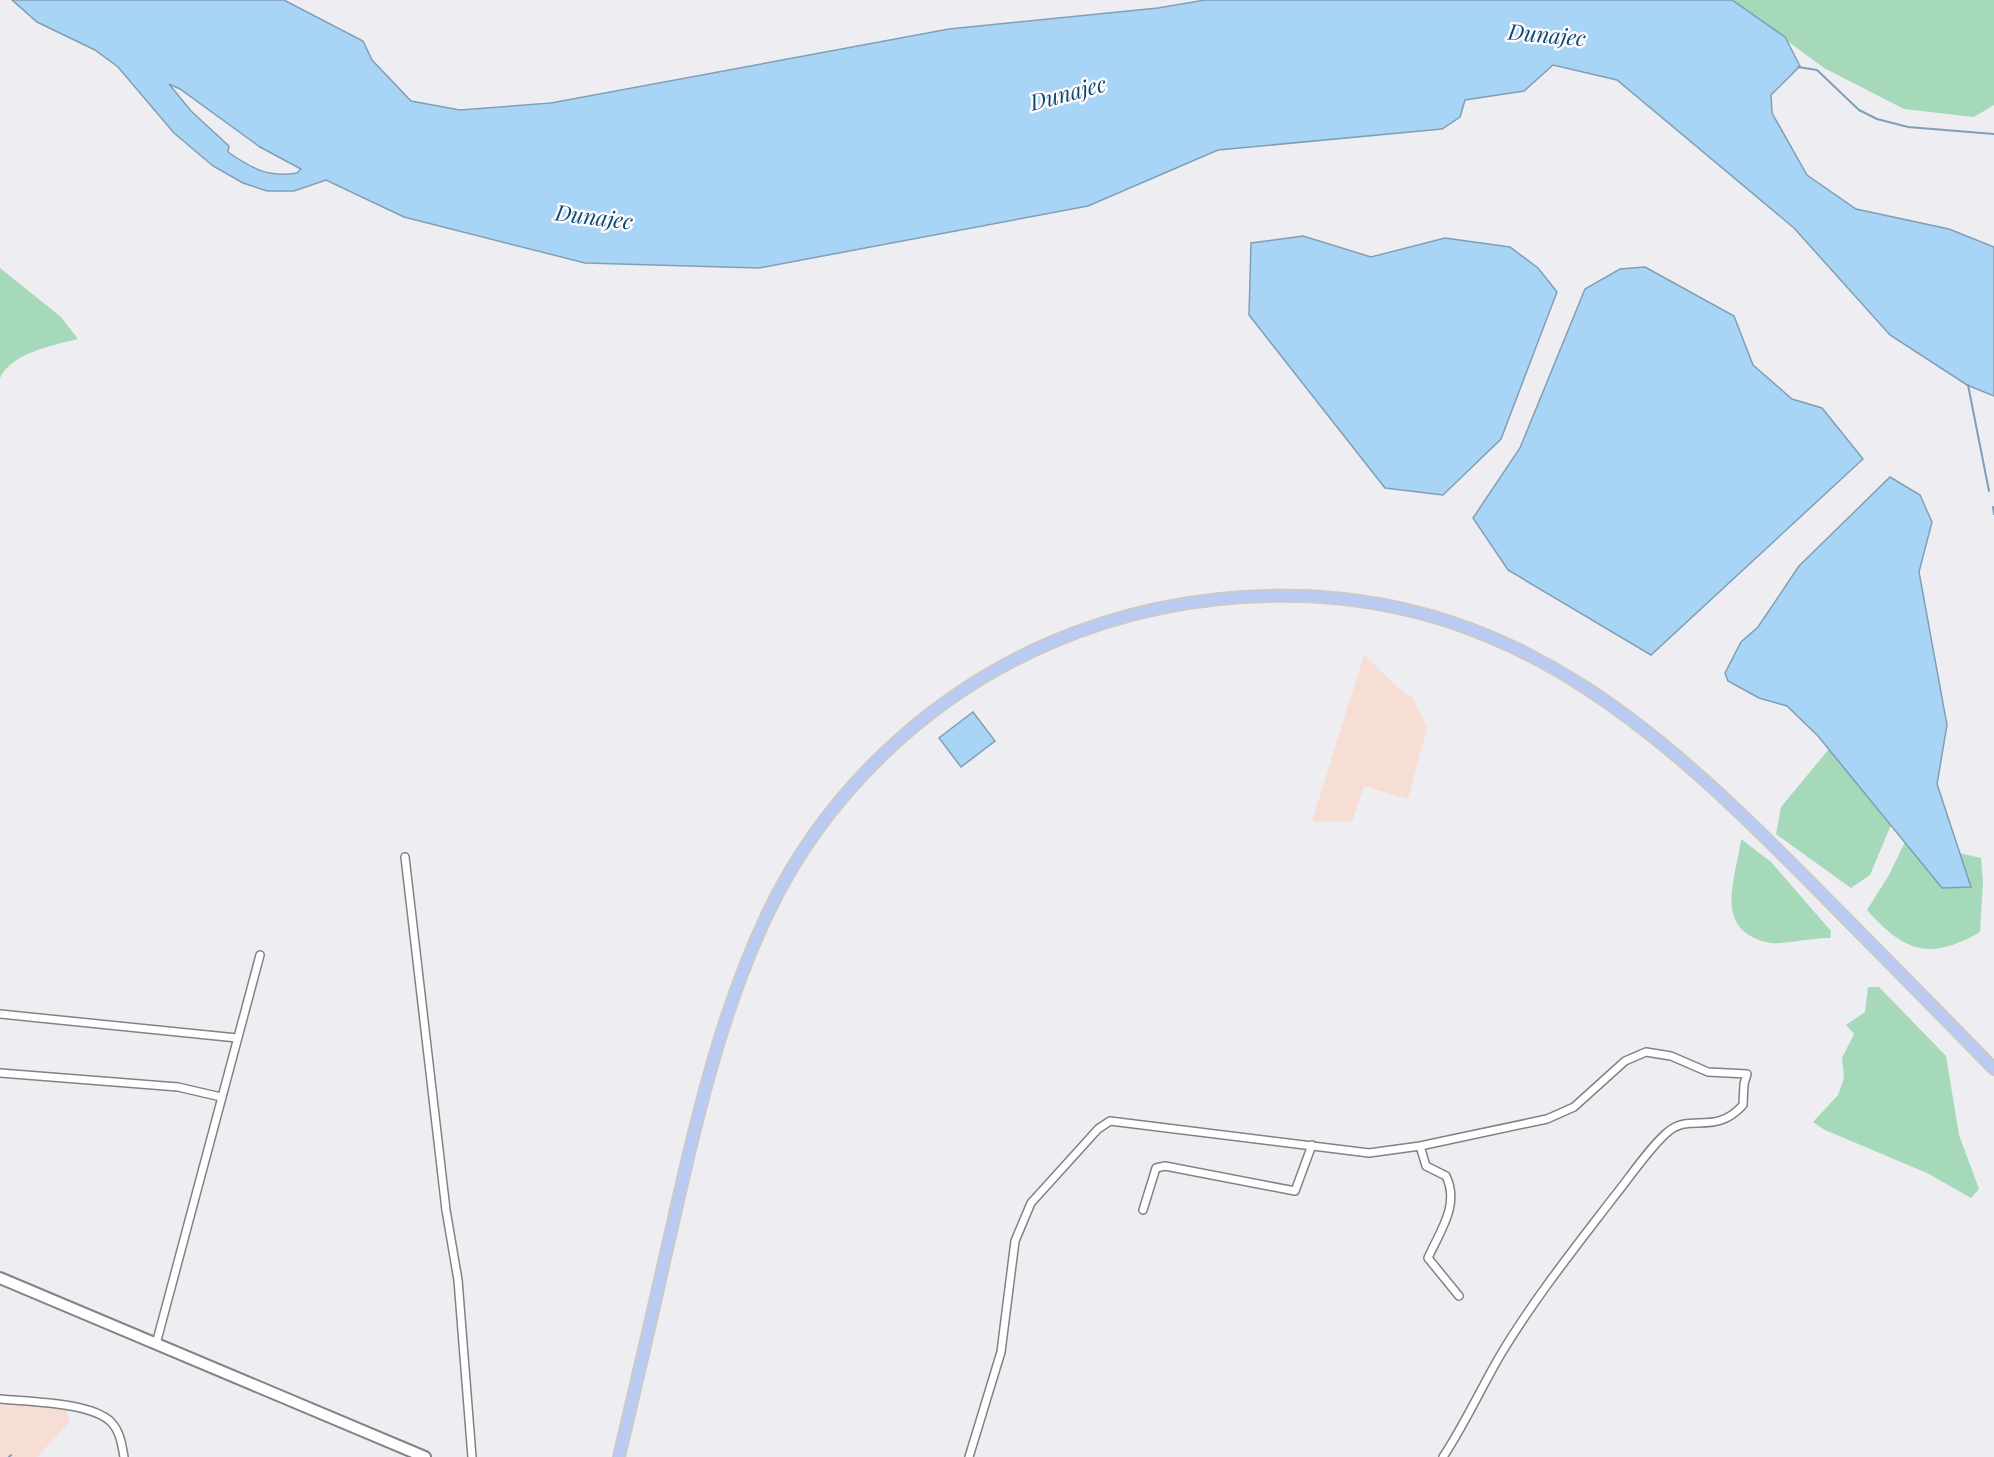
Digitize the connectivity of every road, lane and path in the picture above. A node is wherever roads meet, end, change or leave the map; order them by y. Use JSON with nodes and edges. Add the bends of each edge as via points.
{"nodes":[{"id":1,"x":405,"y":857,"type":"dead end"},
{"id":2,"x":260,"y":955,"type":"dead end"},
{"id":3,"x":0,"y":1014,"type":"edge"},
{"id":4,"x":237,"y":1038,"type":"junction"},
{"id":5,"x":1994,"y":1069,"type":"edge"},
{"id":6,"x":0,"y":1073,"type":"edge"},
{"id":7,"x":221,"y":1097,"type":"junction"},
{"id":8,"x":1312,"y":1145,"type":"junction"},
{"id":9,"x":1420,"y":1146,"type":"junction"},
{"id":10,"x":1143,"y":1210,"type":"dead end"},
{"id":11,"x":0,"y":1278,"type":"edge"},
{"id":12,"x":1459,"y":1296,"type":"dead end"},
{"id":13,"x":156,"y":1344,"type":"junction"},
{"id":14,"x":0,"y":1399,"type":"edge"},
{"id":15,"x":124,"y":1457,"type":"edge"},
{"id":16,"x":425,"y":1457,"type":"edge"},
{"id":17,"x":472,"y":1457,"type":"edge"},
{"id":18,"x":619,"y":1457,"type":"edge"},
{"id":19,"x":969,"y":1457,"type":"edge"},
{"id":20,"x":1443,"y":1457,"type":"edge"}],
"edges":[{"from":1,"to":17,"type":"street","via":[[446,1210],[458,1280]]},
{"from":2,"to":4,"type":"street"},
{"from":3,"to":4,"type":"street"},
{"from":4,"to":7,"type":"street"},
{"from":5,"to":18,"type":"main road","via":[[1698,772],[1624,713],[1547,663],[1485,634],[1426,614],[1358,601],[1242,596],[1141,611],[1038,648],[946,702],[855,784],[792,868],[750,953],[713,1059]]},
{"from":6,"to":7,"type":"street","via":[[178,1087]]},
{"from":7,"to":13,"type":"street"},
{"from":8,"to":9,"type":"street","via":[[1369,1153]]},
{"from":8,"to":10,"type":"street","via":[[1295,1191],[1165,1166],[1156,1168]]},
{"from":8,"to":19,"type":"street","via":[[1110,1121],[1098,1128],[1031,1203],[1015,1241],[1001,1352]]},
{"from":9,"to":12,"type":"street","via":[[1426,1166],[1446,1176],[1453,1190],[1450,1210],[1428,1258]]},
{"from":9,"to":20,"type":"street","via":[[1547,1119],[1574,1107],[1625,1061],[1646,1052],[1671,1056],[1708,1072],[1748,1074],[1743,1105],[1731,1118],[1669,1130],[1622,1187],[1501,1354]]},
{"from":11,"to":13,"type":"street"},
{"from":13,"to":16,"type":"street"},
{"from":14,"to":15,"type":"street","via":[[58,1405],[101,1415],[116,1428]]}]}
